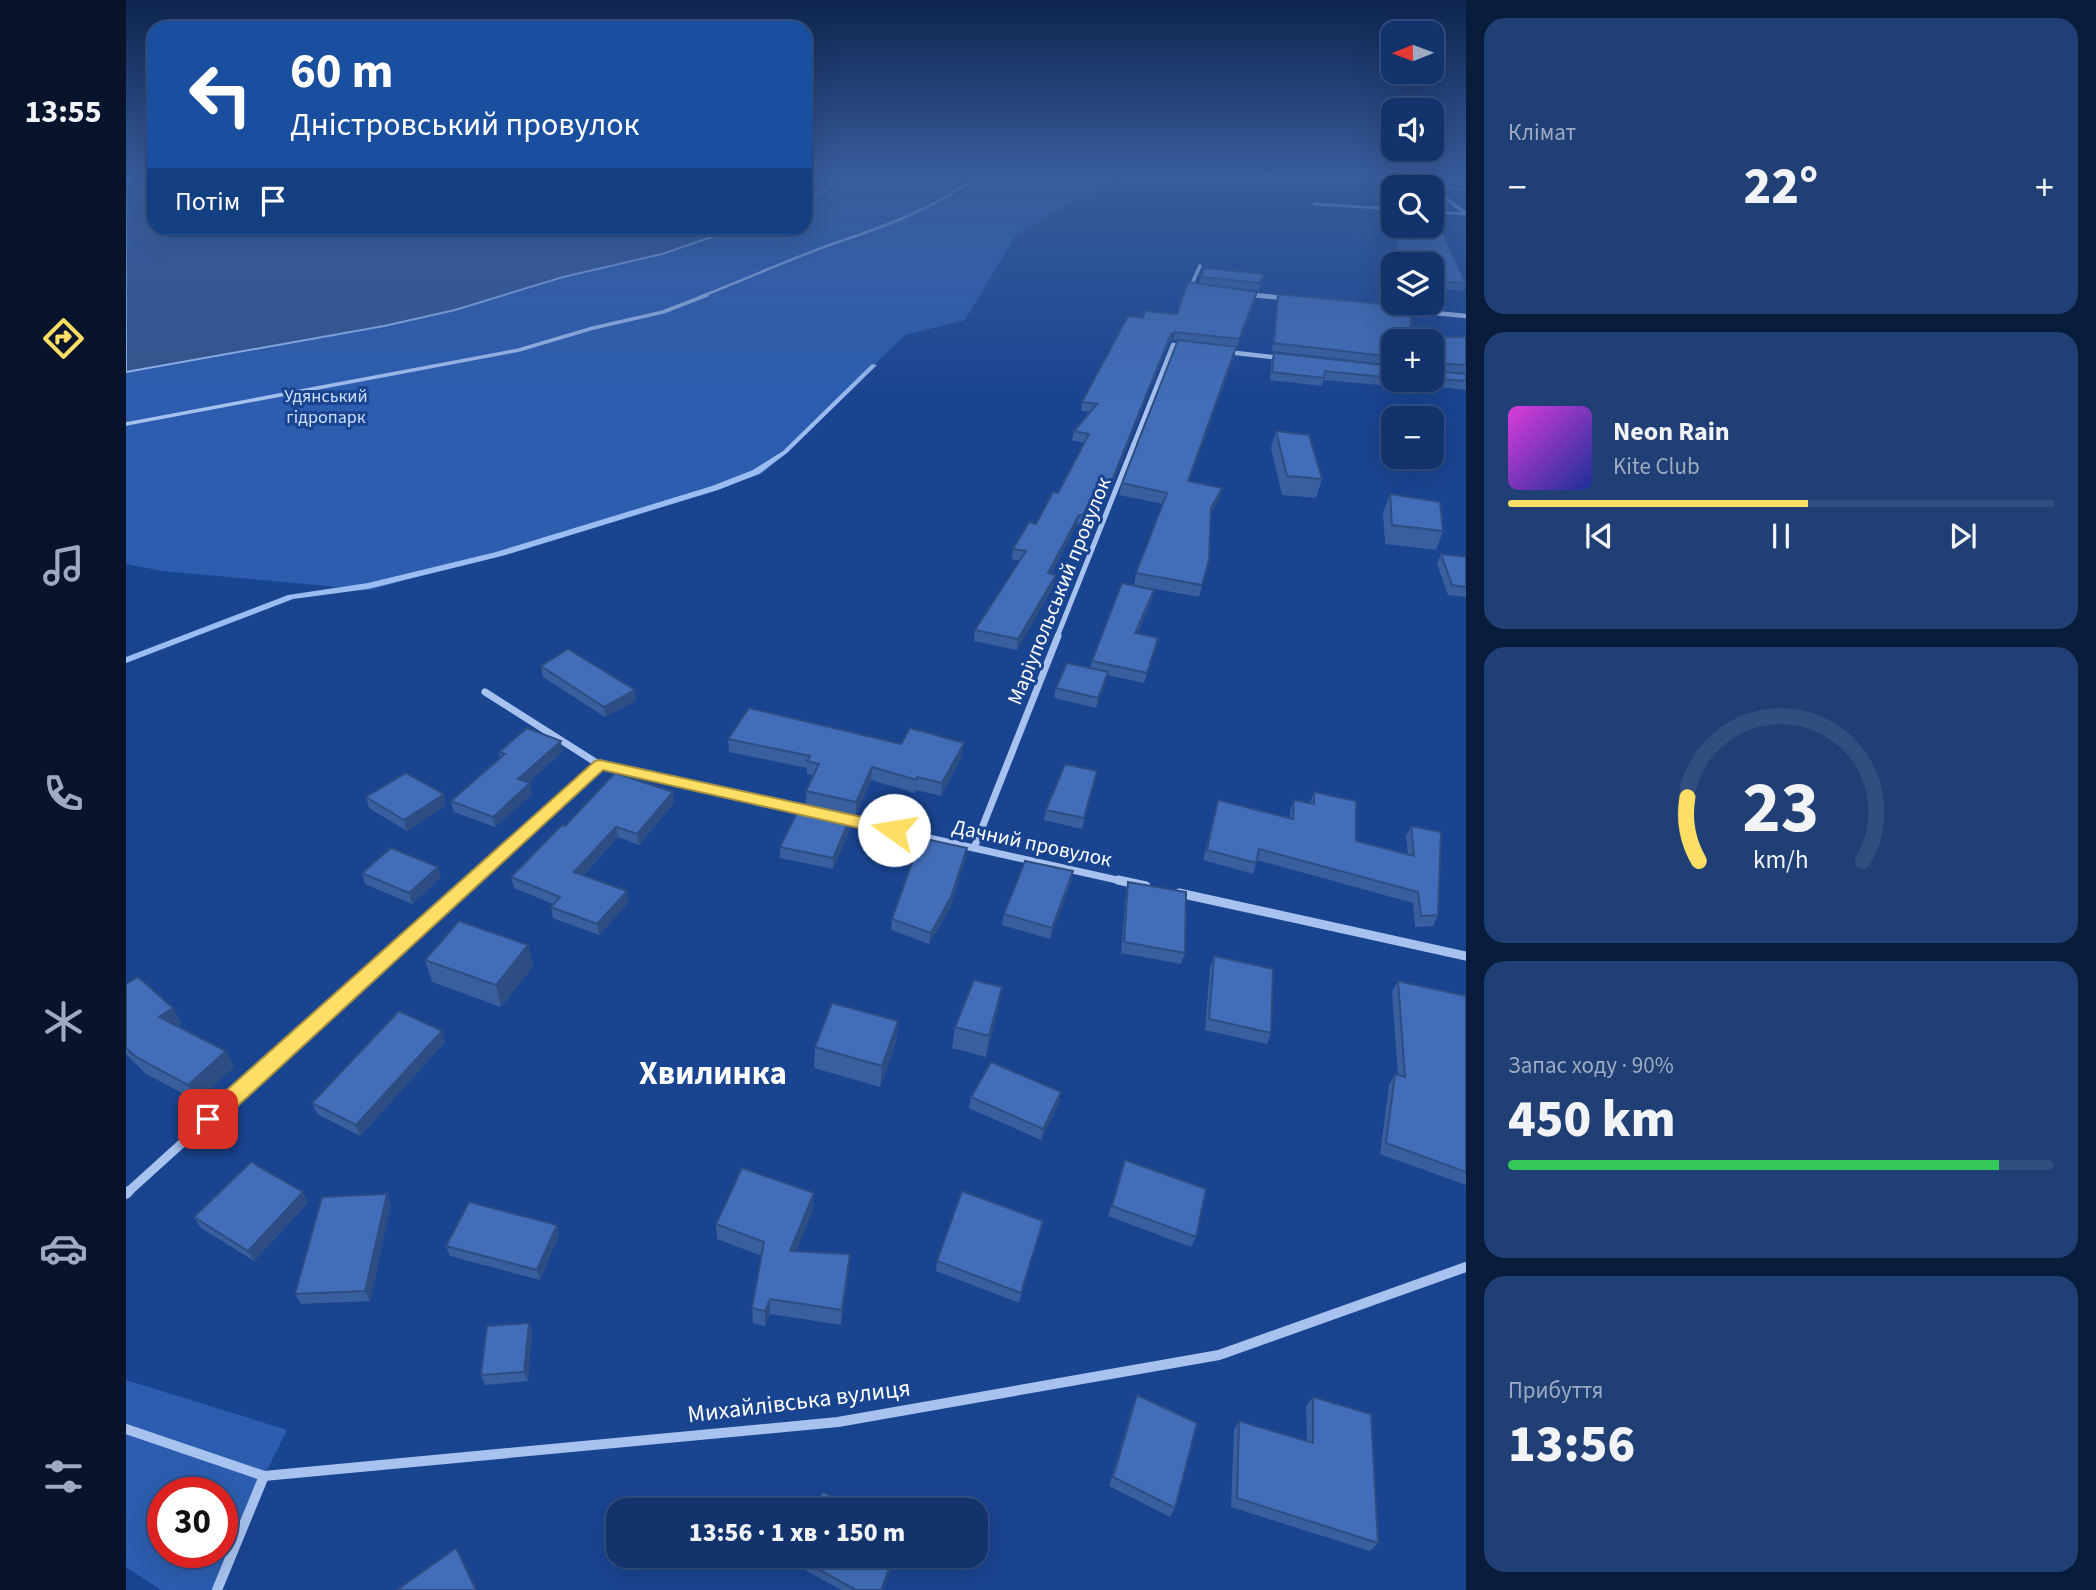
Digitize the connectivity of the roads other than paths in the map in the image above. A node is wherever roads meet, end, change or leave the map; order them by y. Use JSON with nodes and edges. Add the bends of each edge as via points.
{"nodes":[{"id":1,"x":813,"y":252,"type":"edge"},
{"id":2,"x":1200,"y":266,"type":"dead end"},
{"id":3,"x":1203,"y":289,"type":"edge"},
{"id":4,"x":1245,"y":294,"type":"edge"},
{"id":5,"x":1286,"y":298,"type":"edge"},
{"id":6,"x":1444,"y":314,"type":"edge"},
{"id":7,"x":1466,"y":316,"type":"edge"},
{"id":8,"x":1187,"y":347,"type":"edge"},
{"id":9,"x":1214,"y":350,"type":"edge"},
{"id":10,"x":1283,"y":358,"type":"edge"},
{"id":11,"x":126,"y":424,"type":"edge"},
{"id":12,"x":485,"y":692,"type":"dead end"},
{"id":13,"x":600,"y":765,"type":"junction"},
{"id":14,"x":814,"y":812,"type":"edge"},
{"id":15,"x":841,"y":818,"type":"edge"},
{"id":16,"x":974,"y":848,"type":"junction"},
{"id":17,"x":1161,"y":889,"type":"edge"},
{"id":18,"x":1174,"y":892,"type":"edge"},
{"id":19,"x":1466,"y":956,"type":"edge"},
{"id":20,"x":126,"y":1194,"type":"edge"},
{"id":21,"x":1466,"y":1267,"type":"edge"},
{"id":22,"x":126,"y":1429,"type":"edge"},
{"id":23,"x":264,"y":1476,"type":"junction"},
{"id":24,"x":217,"y":1590,"type":"edge"}],
"edges":[{"from":1,"to":11,"type":"lane","via":[[663,312],[519,350]]},
{"from":2,"to":3,"type":"street","via":[[1190,288]]},
{"from":4,"to":5,"type":"street"},
{"from":6,"to":7,"type":"street"},
{"from":8,"to":16,"type":"street","name":"Маріупольський провулок","via":[[1173,345]]},
{"from":9,"to":10,"type":"street"},
{"from":12,"to":13,"type":"street"},
{"from":13,"to":14,"type":"street"},
{"from":13,"to":20,"type":"street"},
{"from":15,"to":16,"type":"street","name":"Дачний провулок"},
{"from":16,"to":17,"type":"street","name":"Дачний провулок"},
{"from":18,"to":19,"type":"street"},
{"from":21,"to":23,"type":"street","name":"Михайлівська вулиця","via":[[1219,1355],[865,1417]]},
{"from":22,"to":23,"type":"street","name":"Михайлівська вулиця"},
{"from":23,"to":24,"type":"street"}]}
